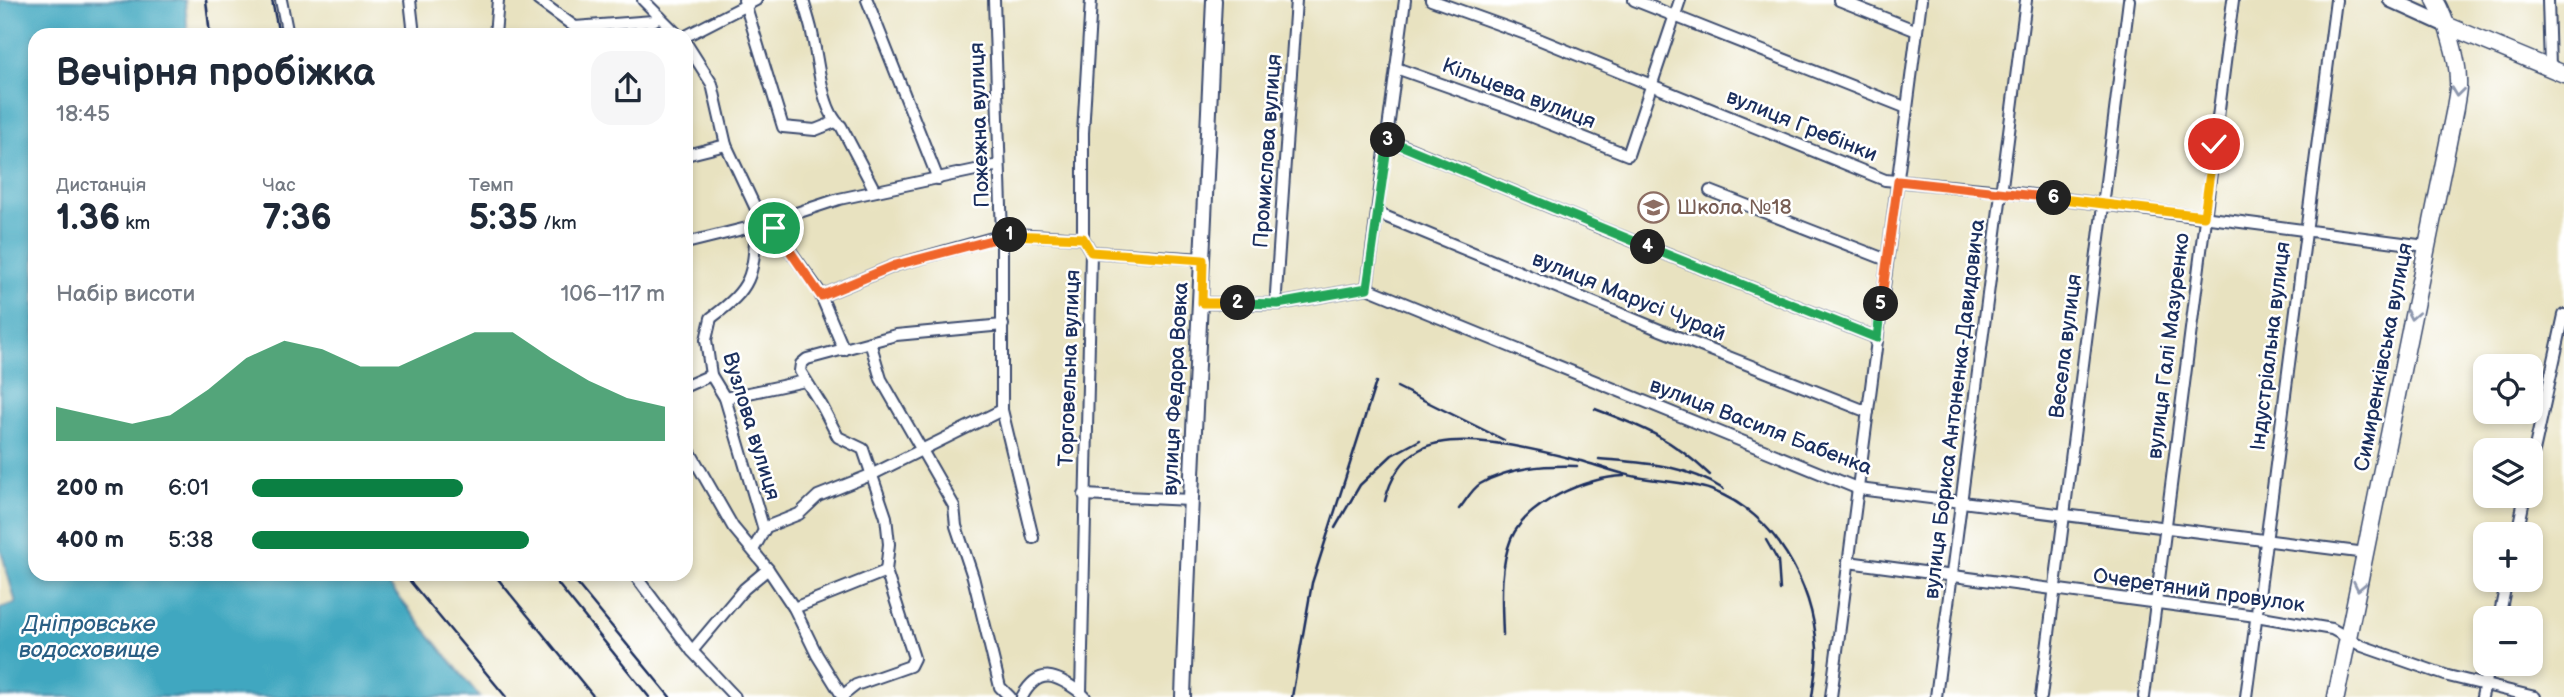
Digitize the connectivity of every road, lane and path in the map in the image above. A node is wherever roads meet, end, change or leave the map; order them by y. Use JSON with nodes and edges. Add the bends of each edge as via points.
{"nodes":[{"id":1,"x":281,"y":0,"type":"edge"},
{"id":2,"x":410,"y":0,"type":"edge"},
{"id":3,"x":499,"y":0,"type":"edge"},
{"id":4,"x":538,"y":0,"type":"edge"},
{"id":5,"x":643,"y":0,"type":"edge"},
{"id":6,"x":803,"y":0,"type":"edge"},
{"id":7,"x":867,"y":0,"type":"edge"},
{"id":8,"x":994,"y":0,"type":"edge"},
{"id":9,"x":1091,"y":0,"type":"edge"},
{"id":10,"x":1214,"y":0,"type":"edge"},
{"id":11,"x":1296,"y":0,"type":"edge"},
{"id":12,"x":1405,"y":0,"type":"edge"},
{"id":13,"x":1431,"y":0,"type":"edge"},
{"id":14,"x":1634,"y":0,"type":"edge"},
{"id":15,"x":1681,"y":0,"type":"edge"},
{"id":16,"x":1839,"y":0,"type":"edge"},
{"id":17,"x":1921,"y":0,"type":"edge"},
{"id":18,"x":2026,"y":0,"type":"edge"},
{"id":19,"x":2129,"y":0,"type":"edge"},
{"id":20,"x":2233,"y":0,"type":"edge"},
{"id":21,"x":2336,"y":0,"type":"edge"},
{"id":22,"x":2391,"y":0,"type":"edge"},
{"id":23,"x":2435,"y":0,"type":"edge"},
{"id":24,"x":2548,"y":0,"type":"edge"},
{"id":25,"x":749,"y":2,"type":"edge"},
{"id":26,"x":1675,"y":16,"type":"junction"},
{"id":27,"x":660,"y":17,"type":"junction"},
{"id":28,"x":2446,"y":25,"type":"junction"},
{"id":29,"x":287,"y":28,"type":"edge"},
{"id":30,"x":413,"y":28,"type":"edge"},
{"id":31,"x":496,"y":28,"type":"edge"},
{"id":32,"x":671,"y":28,"type":"edge"},
{"id":33,"x":693,"y":32,"type":"edge"},
{"id":34,"x":1917,"y":32,"type":"junction"},
{"id":35,"x":693,"y":54,"type":"edge"},
{"id":36,"x":1396,"y":68,"type":"junction"},
{"id":37,"x":2557,"y":70,"type":"edge"},
{"id":38,"x":1653,"y":85,"type":"junction"},
{"id":39,"x":1907,"y":108,"type":"junction"},
{"id":40,"x":835,"y":122,"type":"junction"},
{"id":41,"x":1387,"y":139,"type":"junction"},
{"id":42,"x":726,"y":145,"type":"junction"},
{"id":43,"x":693,"y":153,"type":"edge"},
{"id":44,"x":999,"y":165,"type":"junction"},
{"id":45,"x":938,"y":179,"type":"junction"},
{"id":46,"x":1898,"y":181,"type":"junction"},
{"id":47,"x":875,"y":191,"type":"junction"},
{"id":48,"x":1710,"y":191,"type":"dead end"},
{"id":49,"x":2002,"y":191,"type":"junction"},
{"id":50,"x":2103,"y":205,"type":"junction"},
{"id":51,"x":1377,"y":213,"type":"junction"},
{"id":52,"x":2204,"y":216,"type":"junction"},
{"id":53,"x":760,"y":225,"type":"junction"},
{"id":54,"x":2305,"y":229,"type":"junction"},
{"id":55,"x":1002,"y":236,"type":"junction"},
{"id":56,"x":1083,"y":238,"type":"junction"},
{"id":57,"x":693,"y":241,"type":"edge"},
{"id":58,"x":2426,"y":246,"type":"junction"},
{"id":59,"x":1091,"y":252,"type":"junction"},
{"id":60,"x":1203,"y":260,"type":"junction"},
{"id":61,"x":1887,"y":260,"type":"junction"},
{"id":62,"x":1367,"y":288,"type":"junction"},
{"id":63,"x":821,"y":296,"type":"junction"},
{"id":64,"x":1202,"y":303,"type":"junction"},
{"id":65,"x":1278,"y":304,"type":"junction"},
{"id":66,"x":2564,"y":315,"type":"edge"},
{"id":67,"x":1003,"y":325,"type":"junction"},
{"id":68,"x":1877,"y":338,"type":"junction"},
{"id":69,"x":870,"y":342,"type":"junction"},
{"id":70,"x":844,"y":350,"type":"junction"},
{"id":71,"x":711,"y":375,"type":"junction"},
{"id":72,"x":805,"y":381,"type":"junction"},
{"id":73,"x":693,"y":383,"type":"edge"},
{"id":74,"x":725,"y":398,"type":"junction"},
{"id":75,"x":1002,"y":410,"type":"junction"},
{"id":76,"x":1868,"y":412,"type":"junction"},
{"id":77,"x":2537,"y":438,"type":"edge"},
{"id":78,"x":923,"y":450,"type":"junction"},
{"id":79,"x":693,"y":457,"type":"edge"},
{"id":80,"x":873,"y":474,"type":"junction"},
{"id":81,"x":1859,"y":489,"type":"junction"},
{"id":82,"x":1084,"y":495,"type":"junction"},
{"id":83,"x":1190,"y":500,"type":"junction"},
{"id":84,"x":1962,"y":502,"type":"junction"},
{"id":85,"x":2065,"y":515,"type":"junction"},
{"id":86,"x":2164,"y":529,"type":"junction"},
{"id":87,"x":764,"y":530,"type":"junction"},
{"id":88,"x":1032,"y":538,"type":"dead end"},
{"id":89,"x":2265,"y":541,"type":"junction"},
{"id":90,"x":753,"y":550,"type":"junction"},
{"id":91,"x":2366,"y":553,"type":"junction"},
{"id":92,"x":1848,"y":562,"type":"junction"},
{"id":93,"x":768,"y":569,"type":"junction"},
{"id":94,"x":886,"y":571,"type":"junction"},
{"id":95,"x":1952,"y":575,"type":"junction"},
{"id":96,"x":639,"y":581,"type":"edge"},
{"id":97,"x":2055,"y":589,"type":"junction"},
{"id":98,"x":2156,"y":603,"type":"junction"},
{"id":99,"x":794,"y":608,"type":"junction"},
{"id":100,"x":2256,"y":617,"type":"junction"},
{"id":101,"x":2347,"y":639,"type":"junction"},
{"id":102,"x":692,"y":651,"type":"junction"},
{"id":103,"x":2486,"y":676,"type":"edge"},
{"id":104,"x":2485,"y":683,"type":"junction"},
{"id":105,"x":1083,"y":695,"type":"edge"},
{"id":106,"x":843,"y":696,"type":"edge"},
{"id":107,"x":735,"y":697,"type":"edge"},
{"id":108,"x":1010,"y":697,"type":"edge"},
{"id":109,"x":1022,"y":697,"type":"edge"},
{"id":110,"x":1183,"y":697,"type":"edge"},
{"id":111,"x":1830,"y":697,"type":"edge"},
{"id":112,"x":1936,"y":697,"type":"edge"},
{"id":113,"x":2041,"y":697,"type":"edge"},
{"id":114,"x":2144,"y":697,"type":"edge"},
{"id":115,"x":2245,"y":697,"type":"edge"},
{"id":116,"x":2336,"y":697,"type":"edge"},
{"id":117,"x":2482,"y":697,"type":"edge"},
{"id":118,"x":2535,"y":697,"type":"edge"}],
"edges":[{"from":1,"to":29,"type":"street"},
{"from":2,"to":30,"type":"street"},
{"from":3,"to":31,"type":"street"},
{"from":4,"to":27,"type":"street","via":[[575,27]]},
{"from":5,"to":27,"type":"street"},
{"from":6,"to":40,"type":"street"},
{"from":7,"to":45,"type":"street"},
{"from":8,"to":44,"type":"street","name":"Пожежна вулиця"},
{"from":9,"to":56,"type":"street","name":"Торговельна вулиця","via":[[1083,133]]},
{"from":10,"to":60,"type":"street","name":"вулиця Федора Вовка"},
{"from":11,"to":65,"type":"street","name":"Промислова вулиця"},
{"from":12,"to":36,"type":"street"},
{"from":13,"to":38,"type":"street","name":"вулиця Гребінки"},
{"from":14,"to":26,"type":"street"},
{"from":15,"to":26,"type":"street"},
{"from":16,"to":34,"type":"street"},
{"from":17,"to":34,"type":"street"},
{"from":18,"to":49,"type":"street","name":"вулиця Бориса Антоненка-Давидовича"},
{"from":19,"to":50,"type":"street","name":"Весела вулиця"},
{"from":20,"to":52,"type":"street","name":"вулиця Галі Мазуренко"},
{"from":21,"to":54,"type":"street","name":"Індустріальна вулиця"},
{"from":22,"to":28,"type":"street"},
{"from":23,"to":28,"type":"main road","name":"Симиренківська вулиця"},
{"from":24,"to":37,"type":"street"},
{"from":25,"to":33,"type":"street"},
{"from":25,"to":40,"type":"street","via":[[783,127],[815,130]]},
{"from":26,"to":38,"type":"street"},
{"from":26,"to":39,"type":"street"},
{"from":27,"to":32,"type":"street"},
{"from":28,"to":37,"type":"main road"},
{"from":28,"to":58,"type":"main road","name":"Симиренківська вулиця","one_way":true,"via":[[2459,82]]},
{"from":34,"to":39,"type":"street"},
{"from":35,"to":42,"type":"street","via":[[712,84]]},
{"from":36,"to":38,"type":"street","name":"Кільцева вулиця","via":[[1628,155]]},
{"from":36,"to":41,"type":"street"},
{"from":38,"to":46,"type":"street","name":"вулиця Гребінки","via":[[1885,180]]},
{"from":39,"to":46,"type":"street"},
{"from":40,"to":47,"type":"street"},
{"from":41,"to":51,"type":"street"},
{"from":41,"to":68,"type":"street"},
{"from":42,"to":43,"type":"street"},
{"from":42,"to":53,"type":"street"},
{"from":44,"to":45,"type":"street"},
{"from":44,"to":55,"type":"street","name":"Пожежна вулиця"},
{"from":45,"to":47,"type":"street"},
{"from":46,"to":49,"type":"street","name":"вулиця Гребінки"},
{"from":46,"to":61,"type":"street"},
{"from":47,"to":53,"type":"street"},
{"from":48,"to":61,"type":"street"},
{"from":49,"to":50,"type":"street","name":"вулиця Гребінки"},
{"from":49,"to":84,"type":"street","name":"вулиця Бориса Антоненка-Давидовича"},
{"from":50,"to":52,"type":"street","name":"вулиця Гребінки"},
{"from":50,"to":85,"type":"street","name":"Весела вулиця"},
{"from":51,"to":62,"type":"street"},
{"from":51,"to":76,"type":"street","name":"вулиця Марусі Чурай"},
{"from":52,"to":54,"type":"street","name":"вулиця Гребінки"},
{"from":52,"to":86,"type":"street","name":"вулиця Галі Мазуренко"},
{"from":53,"to":57,"type":"street"},
{"from":53,"to":63,"type":"street","via":[[774,228]]},
{"from":53,"to":71,"type":"street","name":"Вузлова вулиця","via":[[746,284],[737,299],[711,318],[706,340]]},
{"from":54,"to":58,"type":"street","name":"вулиця Гребінки"},
{"from":54,"to":89,"type":"street","name":"Індустріальна вулиця"},
{"from":55,"to":56,"type":"street"},
{"from":55,"to":63,"type":"street","via":[[896,265]]},
{"from":55,"to":67,"type":"street","name":"Пожежна вулиця"},
{"from":56,"to":59,"type":"street","name":"Торговельна вулиця"},
{"from":58,"to":91,"type":"main road","name":"Симиренківська вулиця","one_way":true},
{"from":59,"to":60,"type":"street"},
{"from":59,"to":82,"type":"street","name":"Торговельна вулиця"},
{"from":60,"to":64,"type":"street","name":"вулиця Федора Вовка"},
{"from":61,"to":68,"type":"street"},
{"from":62,"to":65,"type":"street"},
{"from":62,"to":81,"type":"street","name":"вулиця Василя Бабенка"},
{"from":63,"to":70,"type":"street"},
{"from":64,"to":65,"type":"street"},
{"from":64,"to":83,"type":"street","name":"вулиця Федора Вовка"},
{"from":66,"to":77,"type":"street"},
{"from":67,"to":69,"type":"street","via":[[896,335]]},
{"from":67,"to":75,"type":"street","name":"Пожежна вулиця"},
{"from":68,"to":76,"type":"street"},
{"from":69,"to":70,"type":"street"},
{"from":69,"to":78,"type":"street","via":[[881,379]]},
{"from":70,"to":72,"type":"street","via":[[803,361],[800,371]]},
{"from":71,"to":73,"type":"street"},
{"from":71,"to":74,"type":"street","name":"Вузлова вулиця"},
{"from":72,"to":74,"type":"street"},
{"from":72,"to":80,"type":"street","via":[[838,437],[863,449]]},
{"from":74,"to":87,"type":"street","name":"Вузлова вулиця"},
{"from":75,"to":78,"type":"street"},
{"from":75,"to":88,"type":"street","name":"Пожежна вулиця"},
{"from":76,"to":81,"type":"street"},
{"from":78,"to":80,"type":"street"},
{"from":78,"to":108,"type":"street","via":[[954,506],[1000,687]]},
{"from":79,"to":90,"type":"street","via":[[733,527]]},
{"from":80,"to":87,"type":"street","via":[[818,495],[799,514]]},
{"from":80,"to":94,"type":"street","via":[[887,517]]},
{"from":81,"to":84,"type":"street","name":"вулиця Василя Бабенка"},
{"from":81,"to":92,"type":"street"},
{"from":82,"to":83,"type":"street"},
{"from":82,"to":105,"type":"street","name":"Торговельна вулиця"},
{"from":83,"to":110,"type":"street","name":"вулиця Федора Вовка"},
{"from":84,"to":85,"type":"street","name":"вулиця Василя Бабенка"},
{"from":84,"to":95,"type":"street","name":"вулиця Бориса Антоненка-Давидовича"},
{"from":85,"to":86,"type":"street","name":"вулиця Василя Бабенка"},
{"from":85,"to":97,"type":"street","name":"Весела вулиця"},
{"from":86,"to":89,"type":"street","name":"вулиця Василя Бабенка"},
{"from":86,"to":98,"type":"street","name":"вулиця Галі Мазуренко"},
{"from":87,"to":90,"type":"street"},
{"from":89,"to":91,"type":"street","name":"вулиця Василя Бабенка"},
{"from":89,"to":100,"type":"street","name":"Індустріальна вулиця"},
{"from":90,"to":93,"type":"street"},
{"from":91,"to":101,"type":"main road","name":"Симиренківська вулиця","one_way":true},
{"from":92,"to":95,"type":"street","name":"Очеретяний провулок"},
{"from":92,"to":111,"type":"street"},
{"from":93,"to":99,"type":"street"},
{"from":93,"to":102,"type":"street","via":[[744,589]]},
{"from":94,"to":99,"type":"street"},
{"from":94,"to":106,"type":"street","via":[[914,661],[856,685]]},
{"from":95,"to":97,"type":"street","name":"Очеретяний провулок"},
{"from":95,"to":112,"type":"street","name":"вулиця Бориса Антоненка-Давидовича"},
{"from":96,"to":102,"type":"street"},
{"from":97,"to":98,"type":"street","name":"Очеретяний провулок"},
{"from":97,"to":113,"type":"street","name":"Весела вулиця"},
{"from":98,"to":100,"type":"street","name":"Очеретяний провулок"},
{"from":98,"to":114,"type":"street","name":"вулиця Галі Мазуренко"},
{"from":99,"to":106,"type":"street"},
{"from":100,"to":101,"type":"street","name":"Очеретяний провулок","via":[[2332,629]]},
{"from":100,"to":115,"type":"street","name":"Індустріальна вулиця"},
{"from":101,"to":104,"type":"street","name":"Очеретяний провулок","via":[[2448,676]]},
{"from":101,"to":116,"type":"main road","name":"Симиренківська вулиця"},
{"from":102,"to":107,"type":"street"},
{"from":103,"to":104,"type":"street"},
{"from":104,"to":117,"type":"street"},
{"from":104,"to":118,"type":"street","name":"Очеретяний провулок"},
{"from":105,"to":109,"type":"street","via":[[1063,679],[1045,677],[1030,685]]}]}
